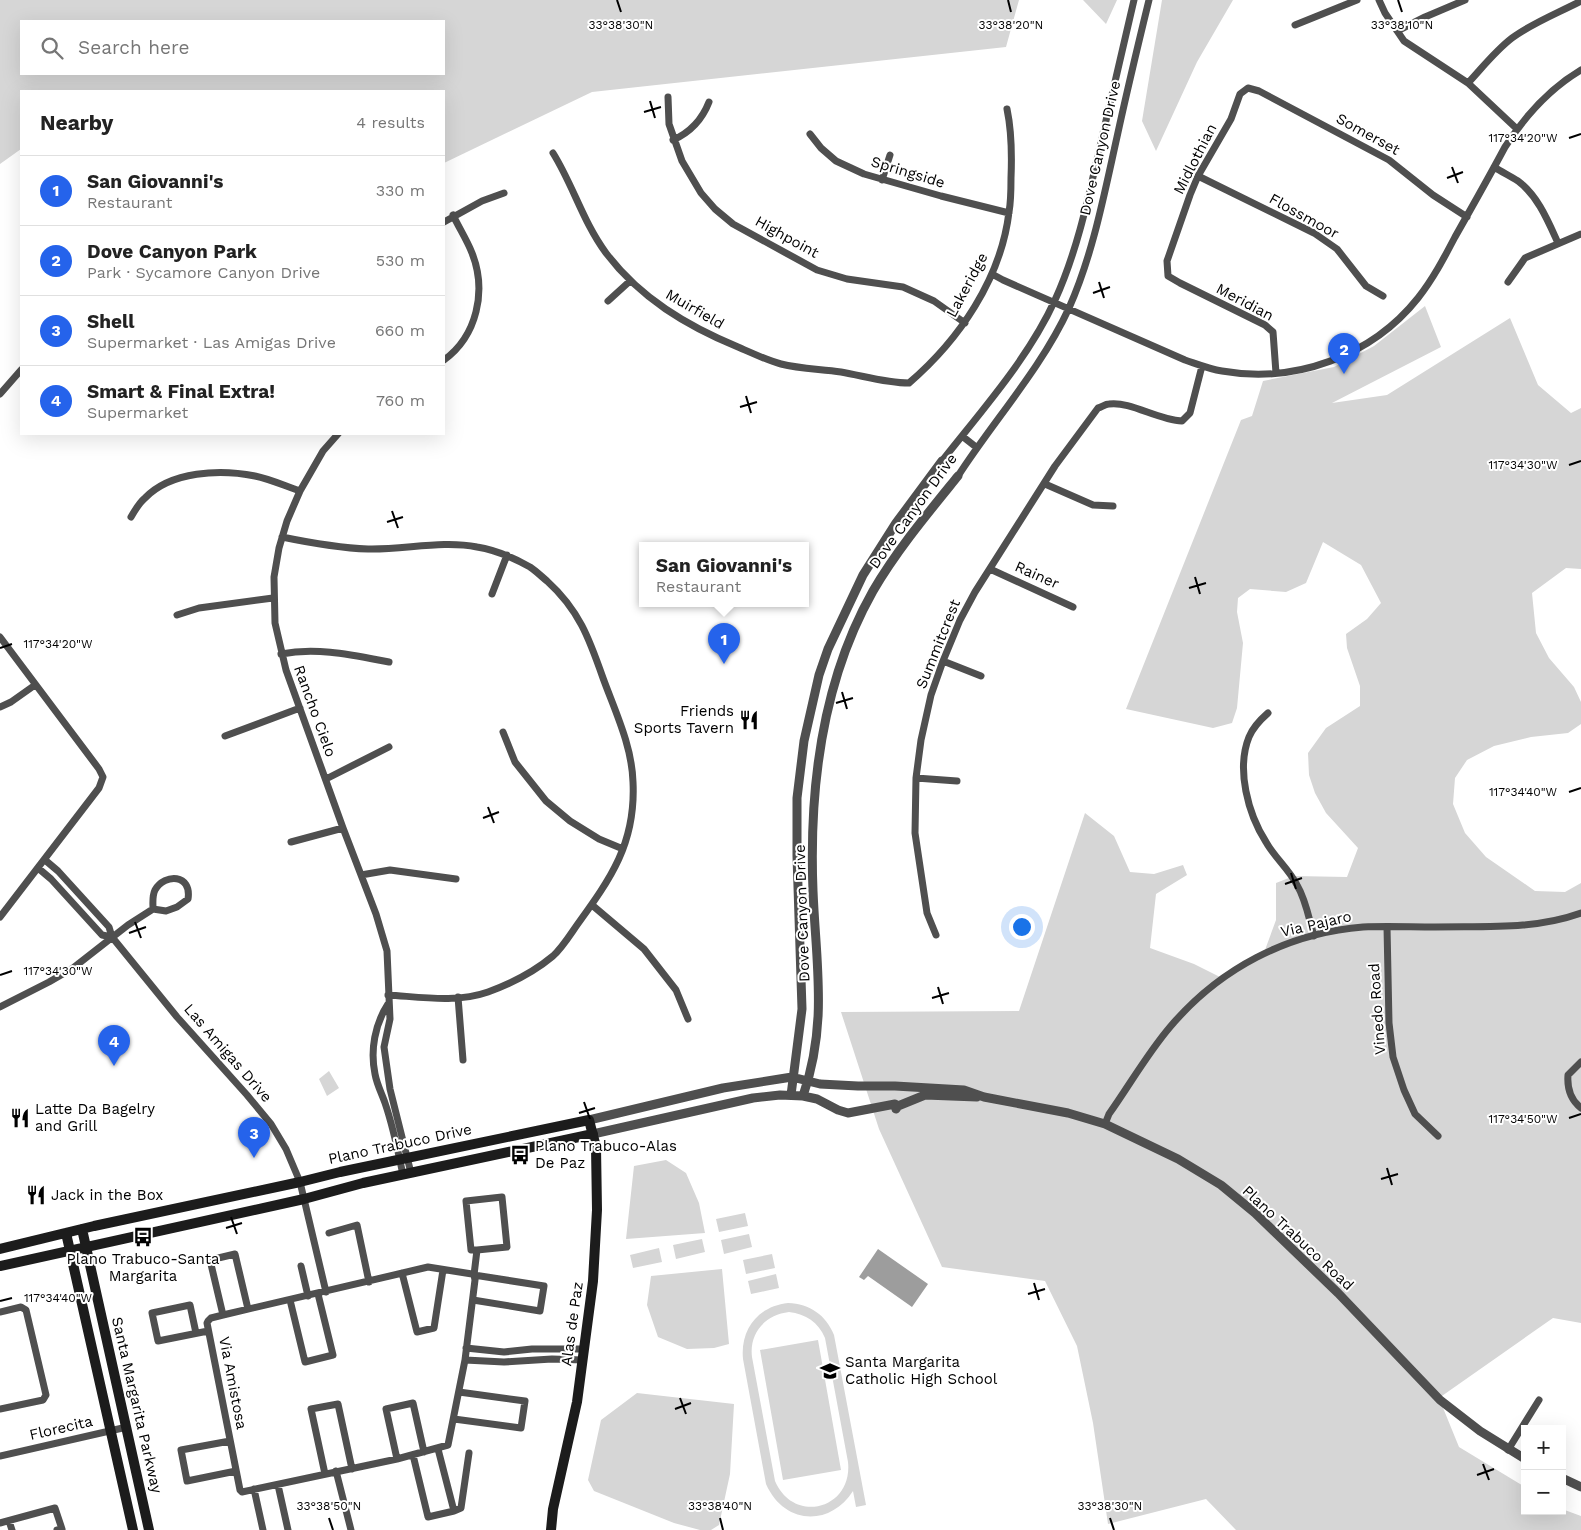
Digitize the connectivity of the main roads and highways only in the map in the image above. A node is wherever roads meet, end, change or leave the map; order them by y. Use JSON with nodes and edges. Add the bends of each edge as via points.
{"nodes":[{"id":1,"x":589,"y":1120,"type":"joint"},
{"id":2,"x":593,"y":1134,"type":"junction"},
{"id":3,"x":82,"y":1229,"type":"junction"},
{"id":4,"x":66,"y":1233,"type":"junction"},
{"id":5,"x":87,"y":1247,"type":"junction"},
{"id":6,"x":0,"y":1249,"type":"edge"},
{"id":7,"x":70,"y":1250,"type":"junction"},
{"id":8,"x":0,"y":1266,"type":"edge"},
{"id":9,"x":133,"y":1530,"type":"edge"},
{"id":10,"x":149,"y":1530,"type":"edge"},
{"id":11,"x":551,"y":1530,"type":"edge"}],
"edges":[{"from":1,"to":2,"type":"main road","name":"Alas de Paz"},
{"from":1,"to":3,"type":"main road","name":"Plano Trabuco Drive"},
{"from":2,"to":5,"type":"main road","name":"Plano Trabuco Drive"},
{"from":2,"to":11,"type":"main road","name":"Alas de Paz","via":[[598,1210],[593,1281],[577,1402]]},
{"from":3,"to":4,"type":"main road","name":"Plano Trabuco Drive"},
{"from":3,"to":5,"type":"main road","name":"Santa Margarita Parkway"},
{"from":4,"to":6,"type":"main road","name":"Plano Trabuco Drive"},
{"from":4,"to":7,"type":"main road","name":"Santa Margarita Parkway"},
{"from":5,"to":7,"type":"main road","name":"Plano Trabuco Drive"},
{"from":5,"to":10,"type":"main road","name":"Santa Margarita Parkway"},
{"from":7,"to":8,"type":"main road","name":"Plano Trabuco Drive"},
{"from":7,"to":9,"type":"main road","name":"Santa Margarita Parkway"}]}
